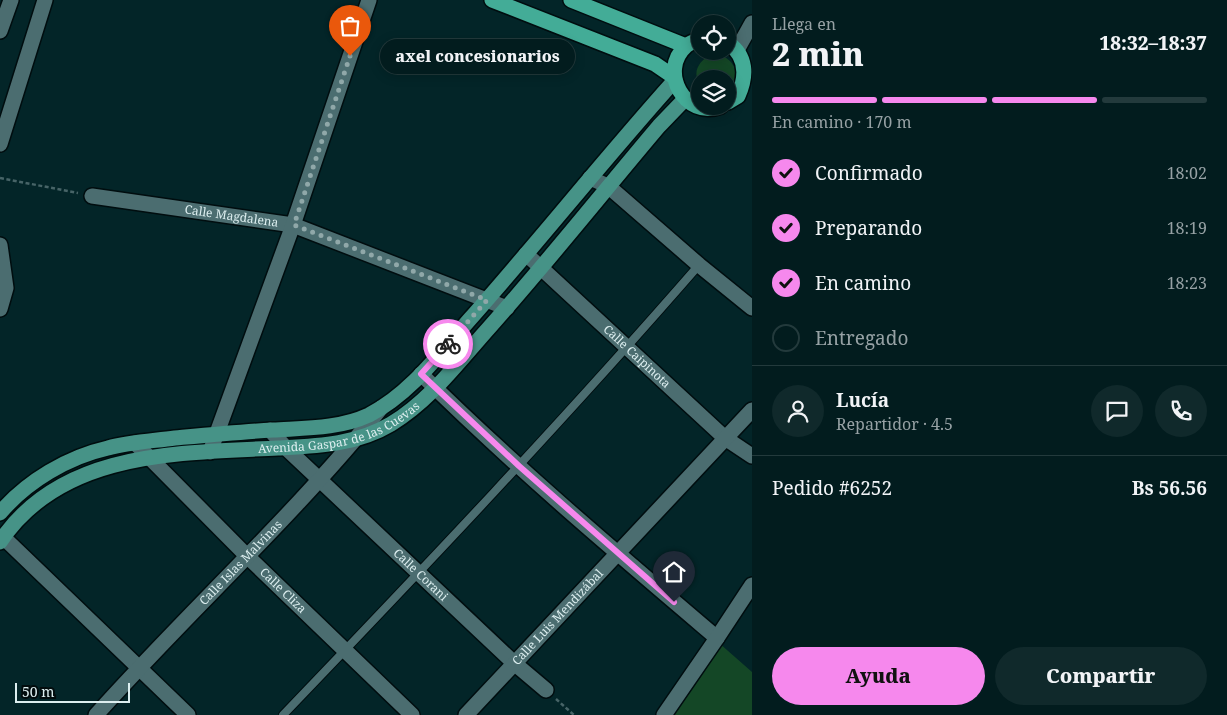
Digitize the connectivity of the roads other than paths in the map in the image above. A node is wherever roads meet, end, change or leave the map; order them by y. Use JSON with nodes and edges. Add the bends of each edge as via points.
{"nodes":[{"id":1,"x":11,"y":0,"type":"edge"},
{"id":2,"x":45,"y":0,"type":"edge"},
{"id":3,"x":369,"y":0,"type":"edge"},
{"id":4,"x":492,"y":0,"type":"edge"},
{"id":5,"x":571,"y":0,"type":"edge"},
{"id":6,"x":752,"y":23,"type":"edge"},
{"id":7,"x":0,"y":31,"type":"edge"},
{"id":8,"x":691,"y":41,"type":"edge"},
{"id":9,"x":736,"y":41,"type":"edge"},
{"id":10,"x":691,"y":44,"type":"edge"},
{"id":11,"x":736,"y":51,"type":"edge"},
{"id":12,"x":675,"y":78,"type":"junction"},
{"id":13,"x":748,"y":80,"type":"edge"},
{"id":14,"x":685,"y":99,"type":"junction"},
{"id":15,"x":739,"y":100,"type":"edge"},
{"id":16,"x":691,"y":103,"type":"edge"},
{"id":17,"x":0,"y":144,"type":"edge"},
{"id":18,"x":590,"y":178,"type":"junction"},
{"id":19,"x":608,"y":186,"type":"junction"},
{"id":20,"x":92,"y":196,"type":"road end"},
{"id":21,"x":294,"y":225,"type":"junction"},
{"id":22,"x":1,"y":253,"type":"edge"},
{"id":23,"x":526,"y":254,"type":"junction"},
{"id":24,"x":699,"y":265,"type":"junction"},
{"id":25,"x":541,"y":268,"type":"junction"},
{"id":26,"x":487,"y":300,"type":"junction"},
{"id":27,"x":507,"y":308,"type":"junction"},
{"id":28,"x":752,"y":308,"type":"edge"},
{"id":29,"x":0,"y":310,"type":"edge"},
{"id":30,"x":627,"y":348,"type":"junction"},
{"id":31,"x":421,"y":374,"type":"junction"},
{"id":32,"x":435,"y":388,"type":"junction"},
{"id":33,"x":382,"y":407,"type":"junction"},
{"id":34,"x":752,"y":410,"type":"edge"},
{"id":35,"x":270,"y":430,"type":"junction"},
{"id":36,"x":217,"y":434,"type":"junction"},
{"id":37,"x":725,"y":438,"type":"junction"},
{"id":38,"x":355,"y":440,"type":"junction"},
{"id":39,"x":135,"y":443,"type":"junction"},
{"id":40,"x":286,"y":448,"type":"junction"},
{"id":41,"x":210,"y":452,"type":"junction"},
{"id":42,"x":752,"y":456,"type":"edge"},
{"id":43,"x":148,"y":457,"type":"junction"},
{"id":44,"x":519,"y":466,"type":"junction"},
{"id":45,"x":319,"y":479,"type":"junction"},
{"id":46,"x":0,"y":512,"type":"edge"},
{"id":47,"x":2,"y":539,"type":"edge"},
{"id":48,"x":617,"y":553,"type":"junction"},
{"id":49,"x":248,"y":556,"type":"junction"},
{"id":50,"x":418,"y":572,"type":"junction"},
{"id":51,"x":752,"y":584,"type":"edge"},
{"id":52,"x":718,"y":638,"type":"junction"},
{"id":53,"x":345,"y":650,"type":"junction"},
{"id":54,"x":514,"y":664,"type":"junction"},
{"id":55,"x":139,"y":668,"type":"junction"},
{"id":56,"x":546,"y":690,"type":"road end"},
{"id":57,"x":96,"y":715,"type":"edge"},
{"id":58,"x":188,"y":715,"type":"edge"},
{"id":59,"x":283,"y":715,"type":"edge"},
{"id":60,"x":412,"y":715,"type":"edge"},
{"id":61,"x":466,"y":715,"type":"edge"},
{"id":62,"x":664,"y":715,"type":"edge"}],
"edges":[{"from":1,"to":7,"type":"street"},
{"from":2,"to":17,"type":"street"},
{"from":3,"to":21,"type":"street"},
{"from":4,"to":12,"type":"highway","via":[[646,60]]},
{"from":5,"to":8,"type":"highway"},
{"from":6,"to":9,"type":"street"},
{"from":10,"to":12,"type":"highway","via":[[678,58]]},
{"from":11,"to":13,"type":"highway","via":[[742,58]]},
{"from":12,"to":14,"type":"highway"},
{"from":12,"to":18,"type":"main road","name":"Avenida Gaspar de las Cuevas"},
{"from":13,"to":15,"type":"highway"},
{"from":14,"to":16,"type":"highway"},
{"from":14,"to":19,"type":"main road","name":"Avenida Gaspar de las Cuevas"},
{"from":18,"to":19,"type":"street"},
{"from":18,"to":23,"type":"main road","name":"Avenida Gaspar de las Cuevas"},
{"from":19,"to":24,"type":"street"},
{"from":19,"to":25,"type":"main road","name":"Avenida Gaspar de las Cuevas"},
{"from":20,"to":21,"type":"street","name":"Calle Magdalena"},
{"from":21,"to":26,"type":"street","name":"Calle Magdalena"},
{"from":21,"to":36,"type":"street"},
{"from":22,"to":29,"type":"street","via":[[6,288]]},
{"from":23,"to":25,"type":"street","name":"Calle Caipinota"},
{"from":23,"to":26,"type":"main road","name":"Avenida Gaspar de las Cuevas"},
{"from":24,"to":28,"type":"street"},
{"from":24,"to":30,"type":"lane"},
{"from":25,"to":27,"type":"main road","name":"Avenida Gaspar de las Cuevas"},
{"from":25,"to":30,"type":"street","name":"Calle Caipinota"},
{"from":26,"to":27,"type":"street","name":"Calle Magdalena"},
{"from":26,"to":31,"type":"main road","name":"Avenida Gaspar de las Cuevas"},
{"from":27,"to":32,"type":"main road","name":"Avenida Gaspar de las Cuevas"},
{"from":30,"to":37,"type":"street","name":"Calle Caipinota"},
{"from":30,"to":44,"type":"lane"},
{"from":31,"to":32,"type":"street"},
{"from":31,"to":33,"type":"main road","name":"Avenida Gaspar de las Cuevas"},
{"from":32,"to":38,"type":"main road","name":"Avenida Gaspar de las Cuevas","via":[[392,424]]},
{"from":32,"to":44,"type":"street"},
{"from":33,"to":35,"type":"main road","name":"Avenida Gaspar de las Cuevas","via":[[340,424]]},
{"from":33,"to":38,"type":"street","name":"Calle Islas Malvinas"},
{"from":34,"to":37,"type":"street","name":"Calle Luis Mendizábal"},
{"from":35,"to":36,"type":"main road","name":"Avenida Gaspar de las Cuevas"},
{"from":35,"to":40,"type":"street","name":"Calle Corani"},
{"from":36,"to":39,"type":"main road","name":"Avenida Gaspar de las Cuevas"},
{"from":36,"to":41,"type":"street"},
{"from":37,"to":42,"type":"street","name":"Calle Caipinota"},
{"from":37,"to":48,"type":"street","name":"Calle Luis Mendizábal"},
{"from":38,"to":40,"type":"main road","name":"Avenida Gaspar de las Cuevas"},
{"from":38,"to":45,"type":"street","name":"Calle Islas Malvinas"},
{"from":39,"to":43,"type":"street","name":"Calle Cliza"},
{"from":39,"to":46,"type":"main road","name":"Avenida Gaspar de las Cuevas","via":[[107,448],[64,464],[16,495]]},
{"from":40,"to":41,"type":"main road","name":"Avenida Gaspar de las Cuevas"},
{"from":40,"to":45,"type":"street","name":"Calle Corani"},
{"from":41,"to":43,"type":"main road","name":"Avenida Gaspar de las Cuevas"},
{"from":43,"to":47,"type":"main road","name":"Avenida Gaspar de las Cuevas","via":[[118,463],[63,484],[21,515]]},
{"from":43,"to":49,"type":"street","name":"Calle Cliza"},
{"from":44,"to":48,"type":"street"},
{"from":44,"to":50,"type":"lane"},
{"from":45,"to":49,"type":"street","name":"Calle Islas Malvinas"},
{"from":45,"to":50,"type":"street","name":"Calle Corani"},
{"from":47,"to":55,"type":"street"},
{"from":48,"to":52,"type":"street"},
{"from":48,"to":54,"type":"street","name":"Calle Luis Mendizábal"},
{"from":49,"to":53,"type":"street","name":"Calle Cliza"},
{"from":49,"to":55,"type":"street","name":"Calle Islas Malvinas"},
{"from":50,"to":53,"type":"lane"},
{"from":50,"to":54,"type":"street","name":"Calle Corani"},
{"from":51,"to":52,"type":"street"},
{"from":52,"to":62,"type":"street"},
{"from":53,"to":59,"type":"lane"},
{"from":53,"to":60,"type":"street","name":"Calle Cliza"},
{"from":54,"to":56,"type":"street","name":"Calle Corani"},
{"from":54,"to":61,"type":"street","name":"Calle Luis Mendizábal"},
{"from":55,"to":57,"type":"street","name":"Calle Islas Malvinas"},
{"from":55,"to":58,"type":"street"}]}
